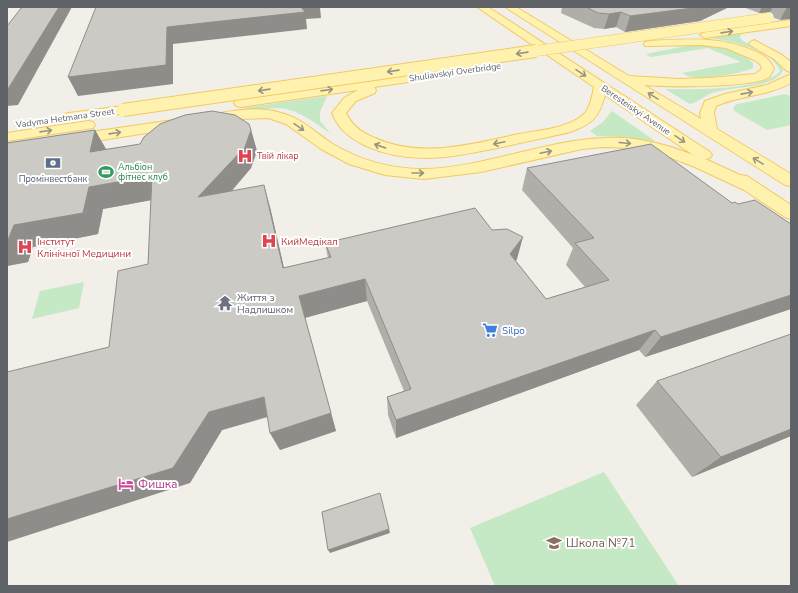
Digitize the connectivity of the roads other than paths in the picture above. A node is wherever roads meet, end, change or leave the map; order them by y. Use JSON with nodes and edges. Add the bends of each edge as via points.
{"nodes":[{"id":1,"x":482,"y":7,"type":"edge"},
{"id":2,"x":510,"y":7,"type":"edge"},
{"id":3,"x":790,"y":22,"type":"edge"},
{"id":4,"x":649,"y":44,"type":"junction"},
{"id":5,"x":791,"y":68,"type":"edge"},
{"id":6,"x":418,"y":77,"type":"junction"},
{"id":7,"x":622,"y":77,"type":"junction"},
{"id":8,"x":791,"y":78,"type":"edge"},
{"id":9,"x":601,"y":86,"type":"junction"},
{"id":10,"x":123,"y":115,"type":"junction"},
{"id":11,"x":7,"y":126,"type":"edge"},
{"id":12,"x":710,"y":132,"type":"junction"},
{"id":13,"x":7,"y":137,"type":"edge"},
{"id":14,"x":7,"y":149,"type":"edge"},
{"id":15,"x":791,"y":181,"type":"edge"},
{"id":16,"x":752,"y":187,"type":"junction"},
{"id":17,"x":791,"y":213,"type":"edge"}],
"edges":[{"from":1,"to":9,"type":"main road","name":"Beresteiskyi Avenue","one_way":true},
{"from":2,"to":7,"type":"main road","name":"Beresteiskyi Avenue"},
{"from":4,"to":3,"type":"main road","name":"Shuliavskyi Overbridge","one_way":true},
{"from":3,"to":5,"type":"main road","via":[[750,36],[750,41],[778,57]]},
{"from":3,"to":10,"type":"main road","name":"Shuliavskyi Overbridge","one_way":true,"bridge":true,"via":[[768,18]]},
{"from":4,"to":6,"type":"main road","name":"Shuliavskyi Overbridge"},
{"from":4,"to":7,"type":"main road","via":[[704,41],[733,46],[759,58],[768,69],[765,74],[758,77],[703,82],[677,83]]},
{"from":9,"to":6,"type":"main road","one_way":true,"via":[[593,114],[582,123],[565,129],[446,154],[424,155],[377,146],[343,124],[339,113],[346,101],[376,87]]},
{"from":10,"to":6,"type":"main road","name":"Shuliavskyi Overbridge","one_way":true},
{"from":12,"to":7,"type":"main road","name":"Beresteiskyi Avenue","one_way":true},
{"from":12,"to":8,"type":"main road","one_way":true,"via":[[707,114],[710,104],[732,96],[774,88]]},
{"from":9,"to":16,"type":"main road","name":"Beresteiskyi Avenue","one_way":true},
{"from":10,"to":11,"type":"main road","name":"Vadyma Hetmana Street"},
{"from":13,"to":10,"type":"main road","name":"Vadyma Hetmana Street","one_way":true},
{"from":15,"to":12,"type":"main road","name":"Beresteiskyi Avenue","one_way":true},
{"from":14,"to":16,"type":"main road","one_way":true,"via":[[264,113],[291,122],[349,160],[377,169],[407,173],[462,170],[586,143],[611,142],[664,150],[699,162]]},
{"from":16,"to":17,"type":"main road","name":"Beresteiskyi Avenue"}]}
